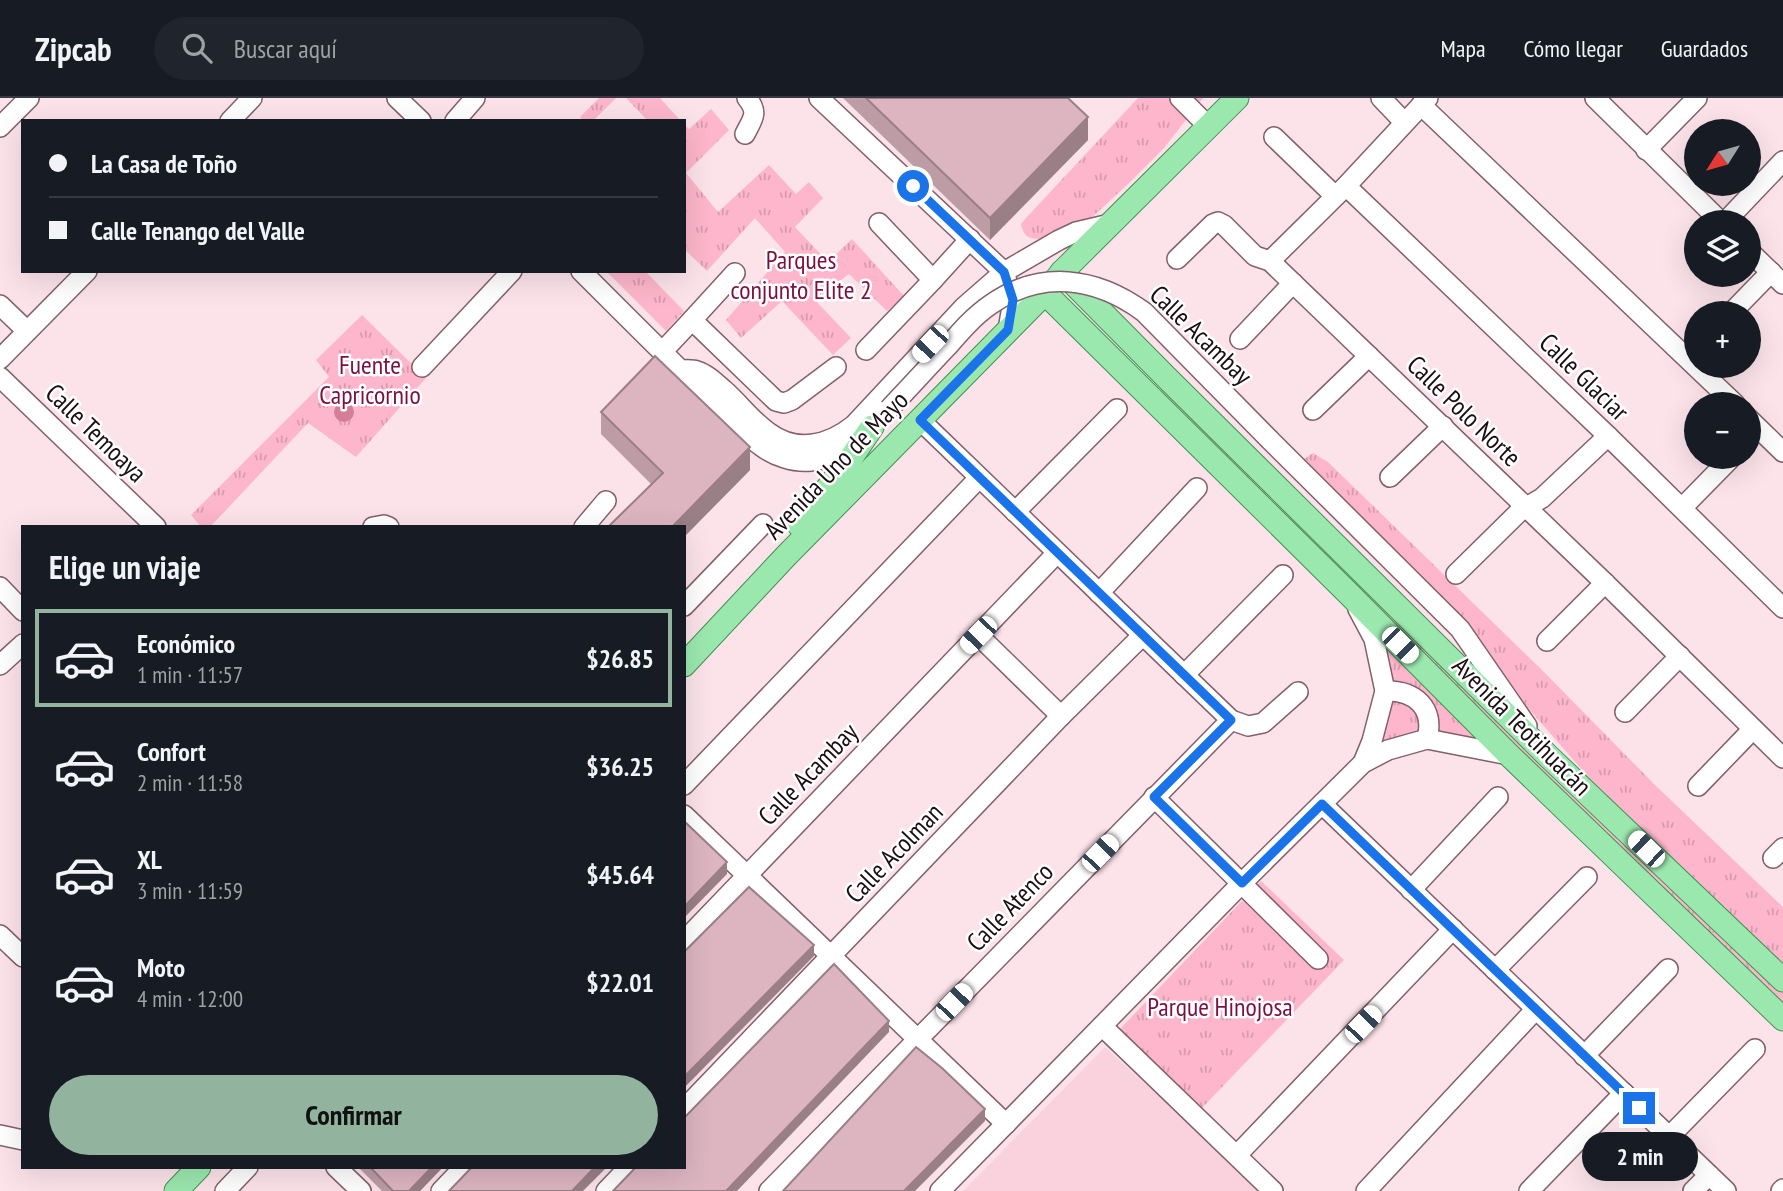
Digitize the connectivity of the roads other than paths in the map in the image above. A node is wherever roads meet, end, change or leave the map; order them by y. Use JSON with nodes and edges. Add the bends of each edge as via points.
{"nodes":[{"id":1,"x":29,"y":98,"type":"edge"},
{"id":2,"x":252,"y":98,"type":"edge"},
{"id":3,"x":397,"y":98,"type":"edge"},
{"id":4,"x":747,"y":98,"type":"edge"},
{"id":5,"x":820,"y":98,"type":"edge"},
{"id":6,"x":1180,"y":98,"type":"edge"},
{"id":7,"x":1237,"y":98,"type":"edge"},
{"id":8,"x":1381,"y":98,"type":"edge"},
{"id":9,"x":1595,"y":98,"type":"edge"},
{"id":10,"x":1697,"y":98,"type":"edge"},
{"id":11,"x":468,"y":101,"type":"edge"},
{"id":12,"x":1424,"y":102,"type":"edge"},
{"id":13,"x":232,"y":119,"type":"edge"},
{"id":14,"x":419,"y":119,"type":"edge"},
{"id":15,"x":456,"y":119,"type":"edge"},
{"id":16,"x":1404,"y":122,"type":"junction"},
{"id":17,"x":1208,"y":126,"type":"junction"},
{"id":18,"x":0,"y":127,"type":"edge"},
{"id":19,"x":745,"y":134,"type":"dead end"},
{"id":20,"x":1274,"y":137,"type":"dead end"},
{"id":21,"x":1646,"y":150,"type":"junction"},
{"id":22,"x":1783,"y":161,"type":"edge"},
{"id":23,"x":1341,"y":191,"type":"junction"},
{"id":24,"x":1710,"y":210,"type":"edge"},
{"id":25,"x":1735,"y":210,"type":"edge"},
{"id":26,"x":879,"y":223,"type":"dead end"},
{"id":27,"x":1110,"y":224,"type":"junction"},
{"id":28,"x":970,"y":239,"type":"junction"},
{"id":29,"x":1177,"y":259,"type":"dead end"},
{"id":30,"x":1270,"y":261,"type":"junction"},
{"id":31,"x":1761,"y":263,"type":"edge"},
{"id":32,"x":1004,"y":272,"type":"junction"},
{"id":33,"x":1062,"y":272,"type":"junction"},
{"id":34,"x":85,"y":273,"type":"edge"},
{"id":35,"x":510,"y":273,"type":"edge"},
{"id":36,"x":583,"y":273,"type":"edge"},
{"id":37,"x":735,"y":273,"type":"dead end"},
{"id":38,"x":1777,"y":278,"type":"edge"},
{"id":39,"x":933,"y":280,"type":"junction"},
{"id":40,"x":1293,"y":283,"type":"junction"},
{"id":41,"x":1045,"y":293,"type":"junction"},
{"id":42,"x":1747,"y":301,"type":"edge"},
{"id":43,"x":0,"y":305,"type":"edge"},
{"id":44,"x":692,"y":320,"type":"junction"},
{"id":45,"x":1008,"y":330,"type":"junction"},
{"id":46,"x":27,"y":331,"type":"junction"},
{"id":47,"x":1240,"y":339,"type":"dead end"},
{"id":48,"x":1684,"y":346,"type":"edge"},
{"id":49,"x":866,"y":350,"type":"dead end"},
{"id":50,"x":662,"y":352,"type":"junction"},
{"id":51,"x":1369,"y":356,"type":"junction"},
{"id":52,"x":0,"y":359,"type":"edge"},
{"id":53,"x":422,"y":367,"type":"dead end"},
{"id":54,"x":836,"y":367,"type":"dead end"},
{"id":55,"x":680,"y":370,"type":"junction"},
{"id":56,"x":0,"y":377,"type":"edge"},
{"id":57,"x":1167,"y":378,"type":"junction"},
{"id":58,"x":1713,"y":378,"type":"edge"},
{"id":59,"x":1725,"y":392,"type":"edge"},
{"id":60,"x":1150,"y":396,"type":"junction"},
{"id":61,"x":1117,"y":409,"type":"dead end"},
{"id":62,"x":1313,"y":410,"type":"dead end"},
{"id":63,"x":920,"y":420,"type":"junction"},
{"id":64,"x":1443,"y":426,"type":"junction"},
{"id":65,"x":872,"y":427,"type":"junction"},
{"id":66,"x":1608,"y":436,"type":"junction"},
{"id":67,"x":1761,"y":436,"type":"edge"},
{"id":68,"x":1783,"y":452,"type":"edge"},
{"id":69,"x":1720,"y":469,"type":"edge"},
{"id":70,"x":1390,"y":477,"type":"dead end"},
{"id":71,"x":979,"y":478,"type":"junction"},
{"id":72,"x":1197,"y":488,"type":"dead end"},
{"id":73,"x":607,"y":502,"type":"dead end"},
{"id":74,"x":1527,"y":508,"type":"junction"},
{"id":75,"x":1682,"y":508,"type":"junction"},
{"id":76,"x":1015,"y":512,"type":"junction"},
{"id":77,"x":763,"y":524,"type":"dead end"},
{"id":78,"x":154,"y":525,"type":"edge"},
{"id":79,"x":586,"y":525,"type":"edge"},
{"id":80,"x":1057,"y":553,"type":"junction"},
{"id":81,"x":769,"y":574,"type":"junction"},
{"id":82,"x":1456,"y":574,"type":"dead end"},
{"id":83,"x":1283,"y":575,"type":"dead end"},
{"id":84,"x":1605,"y":583,"type":"junction"},
{"id":85,"x":0,"y":587,"type":"edge"},
{"id":86,"x":1099,"y":593,"type":"junction"},
{"id":87,"x":1350,"y":595,"type":"junction"},
{"id":88,"x":686,"y":604,"type":"edge"},
{"id":89,"x":1783,"y":608,"type":"edge"},
{"id":90,"x":21,"y":609,"type":"edge"},
{"id":91,"x":978,"y":635,"type":"junction"},
{"id":92,"x":1143,"y":635,"type":"junction"},
{"id":93,"x":1547,"y":641,"type":"dead end"},
{"id":94,"x":21,"y":646,"type":"edge"},
{"id":95,"x":1680,"y":656,"type":"junction"},
{"id":96,"x":686,"y":663,"type":"edge"},
{"id":97,"x":0,"y":665,"type":"edge"},
{"id":98,"x":1184,"y":675,"type":"junction"},
{"id":99,"x":1385,"y":691,"type":"junction"},
{"id":100,"x":1298,"y":692,"type":"dead end"},
{"id":101,"x":1625,"y":712,"type":"dead end"},
{"id":102,"x":1061,"y":716,"type":"junction"},
{"id":103,"x":1231,"y":720,"type":"junction"},
{"id":104,"x":1753,"y":729,"type":"junction"},
{"id":105,"x":1427,"y":739,"type":"junction"},
{"id":106,"x":1509,"y":755,"type":"junction"},
{"id":107,"x":1548,"y":756,"type":"junction"},
{"id":108,"x":1783,"y":758,"type":"edge"},
{"id":109,"x":1363,"y":764,"type":"junction"},
{"id":110,"x":686,"y":783,"type":"edge"},
{"id":111,"x":1698,"y":786,"type":"dead end"},
{"id":112,"x":1154,"y":797,"type":"junction"},
{"id":113,"x":1499,"y":797,"type":"dead end"},
{"id":114,"x":1322,"y":804,"type":"junction"},
{"id":115,"x":686,"y":817,"type":"edge"},
{"id":116,"x":747,"y":876,"type":"junction"},
{"id":117,"x":1587,"y":877,"type":"dead end"},
{"id":118,"x":1242,"y":883,"type":"junction"},
{"id":119,"x":1411,"y":890,"type":"junction"},
{"id":120,"x":1453,"y":929,"type":"junction"},
{"id":121,"x":0,"y":935,"type":"edge"},
{"id":122,"x":686,"y":939,"type":"edge"},
{"id":123,"x":21,"y":955,"type":"edge"},
{"id":124,"x":831,"y":956,"type":"junction"},
{"id":125,"x":1318,"y":959,"type":"dead end"},
{"id":126,"x":1668,"y":969,"type":"dead end"},
{"id":127,"x":1495,"y":970,"type":"junction"},
{"id":128,"x":1783,"y":980,"type":"edge"},
{"id":129,"x":1536,"y":1009,"type":"junction"},
{"id":130,"x":1783,"y":1019,"type":"edge"},
{"id":131,"x":1102,"y":1026,"type":"junction"},
{"id":132,"x":917,"y":1039,"type":"junction"},
{"id":133,"x":1755,"y":1049,"type":"dead end"},
{"id":134,"x":1584,"y":1056,"type":"junction"},
{"id":135,"x":1624,"y":1093,"type":"junction"},
{"id":136,"x":686,"y":1108,"type":"edge"},
{"id":137,"x":1006,"y":1124,"type":"junction"},
{"id":138,"x":0,"y":1135,"type":"edge"},
{"id":139,"x":1669,"y":1137,"type":"junction"},
{"id":140,"x":21,"y":1140,"type":"edge"},
{"id":141,"x":1237,"y":1156,"type":"junction"},
{"id":142,"x":197,"y":1169,"type":"edge"},
{"id":143,"x":246,"y":1169,"type":"edge"},
{"id":144,"x":338,"y":1169,"type":"edge"},
{"id":145,"x":462,"y":1169,"type":"edge"},
{"id":146,"x":627,"y":1169,"type":"edge"},
{"id":147,"x":1709,"y":1175,"type":"junction"},
{"id":148,"x":359,"y":1190,"type":"edge"},
{"id":149,"x":176,"y":1191,"type":"edge"},
{"id":150,"x":225,"y":1191,"type":"edge"},
{"id":151,"x":441,"y":1191,"type":"edge"},
{"id":152,"x":606,"y":1191,"type":"edge"},
{"id":153,"x":769,"y":1191,"type":"edge"},
{"id":154,"x":940,"y":1191,"type":"edge"},
{"id":155,"x":1273,"y":1191,"type":"edge"},
{"id":156,"x":1366,"y":1191,"type":"edge"},
{"id":157,"x":1529,"y":1191,"type":"edge"},
{"id":158,"x":1693,"y":1191,"type":"edge"},
{"id":159,"x":1726,"y":1191,"type":"edge"}],
"edges":[{"from":1,"to":18,"type":"street"},
{"from":2,"to":13,"type":"street"},
{"from":3,"to":14,"type":"street"},
{"from":4,"to":19,"type":"street","via":[[754,115]]},
{"from":5,"to":28,"type":"street"},
{"from":6,"to":17,"type":"street"},
{"from":7,"to":17,"type":"main road","name":"Avenida Uno de Mayo"},
{"from":8,"to":16,"type":"street"},
{"from":9,"to":21,"type":"street"},
{"from":10,"to":21,"type":"street"},
{"from":11,"to":15,"type":"street"},
{"from":12,"to":16,"type":"street"},
{"from":12,"to":48,"type":"street"},
{"from":16,"to":23,"type":"street"},
{"from":17,"to":27,"type":"main road","name":"Avenida Uno de Mayo"},
{"from":20,"to":23,"type":"street","name":"Calle Glaciar"},
{"from":21,"to":24,"type":"street"},
{"from":22,"to":25,"type":"street"},
{"from":23,"to":30,"type":"street"},
{"from":23,"to":66,"type":"street","name":"Calle Glaciar"},
{"from":26,"to":39,"type":"street"},
{"from":27,"to":32,"type":"street","name":"Calle Acambay","via":[[1076,232]]},
{"from":27,"to":33,"type":"main road","name":"Avenida Uno de Mayo"},
{"from":28,"to":32,"type":"street"},
{"from":28,"to":39,"type":"street"},
{"from":29,"to":30,"type":"street","name":"Calle Polo Norte","via":[[1218,222],[1255,256]]},
{"from":30,"to":40,"type":"street","name":"Calle Polo Norte"},
{"from":31,"to":38,"type":"street"},
{"from":32,"to":45,"type":"street","via":[[1013,300]]},
{"from":32,"to":55,"type":"street","name":"Calle Acambay","via":[[964,307],[854,425],[825,442],[804,445],[779,439],[709,378],[696,370]]},
{"from":33,"to":41,"type":"main road","name":"Avenida Uno de Mayo"},
{"from":33,"to":57,"type":"main road","name":"Avenida Teotihuacán"},
{"from":34,"to":46,"type":"street"},
{"from":35,"to":53,"type":"street"},
{"from":36,"to":50,"type":"street","name":"Calle Acambay"},
{"from":37,"to":44,"type":"street"},
{"from":38,"to":42,"type":"street"},
{"from":39,"to":49,"type":"street"},
{"from":40,"to":47,"type":"street"},
{"from":40,"to":51,"type":"street","name":"Calle Polo Norte"},
{"from":41,"to":45,"type":"main road","name":"Avenida Uno de Mayo"},
{"from":41,"to":60,"type":"main road","name":"Avenida Teotihuacán"},
{"from":43,"to":46,"type":"street"},
{"from":44,"to":50,"type":"street"},
{"from":44,"to":54,"type":"street","via":[[776,401],[792,400]]},
{"from":45,"to":63,"type":"main road","name":"Avenida Uno de Mayo"},
{"from":46,"to":52,"type":"street"},
{"from":50,"to":55,"type":"street","name":"Calle Acambay"},
{"from":51,"to":62,"type":"street"},
{"from":51,"to":64,"type":"street","name":"Calle Polo Norte"},
{"from":55,"to":65,"type":"street","name":"Calle Acambay","via":[[758,445],[790,459],[811,462],[833,454]]},
{"from":56,"to":78,"type":"street","name":"Calle Temoaya"},
{"from":57,"to":60,"type":"main road"},
{"from":57,"to":107,"type":"main road","name":"Avenida Teotihuacán"},
{"from":58,"to":59,"type":"street"},
{"from":60,"to":87,"type":"main road","name":"Avenida Teotihuacán"},
{"from":61,"to":76,"type":"street"},
{"from":63,"to":71,"type":"street"},
{"from":63,"to":81,"type":"main road","name":"Avenida Uno de Mayo"},
{"from":64,"to":70,"type":"street"},
{"from":64,"to":74,"type":"street","name":"Calle Polo Norte"},
{"from":65,"to":81,"type":"main road"},
{"from":65,"to":107,"type":"street","name":"Calle Acambay","bridge":true,"via":[[967,324],[1014,291],[1042,282],[1066,282],[1119,296],[1144,313],[1460,629]]},
{"from":66,"to":74,"type":"street"},
{"from":66,"to":75,"type":"street","name":"Calle Glaciar"},
{"from":67,"to":68,"type":"street"},
{"from":69,"to":75,"type":"street"},
{"from":71,"to":76,"type":"street"},
{"from":71,"to":110,"type":"street"},
{"from":72,"to":86,"type":"street"},
{"from":73,"to":79,"type":"street"},
{"from":74,"to":82,"type":"street"},
{"from":74,"to":84,"type":"street","name":"Calle Polo Norte"},
{"from":75,"to":89,"type":"street","name":"Calle Glaciar"},
{"from":76,"to":80,"type":"street"},
{"from":77,"to":88,"type":"street"},
{"from":80,"to":86,"type":"street"},
{"from":80,"to":91,"type":"street","name":"Calle Acambay"},
{"from":81,"to":96,"type":"main road","name":"Avenida Uno de Mayo"},
{"from":83,"to":98,"type":"street"},
{"from":84,"to":93,"type":"street"},
{"from":84,"to":95,"type":"street","name":"Calle Polo Norte"},
{"from":85,"to":90,"type":"street"},
{"from":86,"to":92,"type":"street"},
{"from":87,"to":99,"type":"street","via":[[1374,639]]},
{"from":87,"to":106,"type":"main road","name":"Avenida Teotihuacán"},
{"from":91,"to":102,"type":"street"},
{"from":91,"to":116,"type":"street","name":"Calle Acambay"},
{"from":92,"to":98,"type":"street"},
{"from":92,"to":102,"type":"street","name":"Calle Acolman"},
{"from":94,"to":97,"type":"street"},
{"from":95,"to":101,"type":"street"},
{"from":95,"to":104,"type":"street","name":"Calle Polo Norte"},
{"from":98,"to":103,"type":"street"},
{"from":99,"to":105,"type":"street","via":[[1399,691],[1419,702],[1430,725]]},
{"from":99,"to":109,"type":"street"},
{"from":100,"to":103,"type":"street","via":[[1263,723],[1248,726]]},
{"from":102,"to":124,"type":"street","name":"Calle Acolman"},
{"from":103,"to":112,"type":"street","name":"Calle Atenco"},
{"from":104,"to":108,"type":"street","name":"Calle Polo Norte"},
{"from":104,"to":111,"type":"street"},
{"from":105,"to":106,"type":"street"},
{"from":105,"to":109,"type":"street","via":[[1388,750]]},
{"from":106,"to":130,"type":"main road","name":"Avenida Teotihuacán"},
{"from":107,"to":128,"type":"main road","name":"Avenida Teotihuacán"},
{"from":109,"to":114,"type":"street"},
{"from":112,"to":118,"type":"street"},
{"from":112,"to":132,"type":"street","name":"Calle Atenco"},
{"from":113,"to":119,"type":"street"},
{"from":114,"to":118,"type":"street"},
{"from":114,"to":119,"type":"street"},
{"from":115,"to":116,"type":"street"},
{"from":116,"to":122,"type":"street","name":"Calle Acambay"},
{"from":116,"to":124,"type":"street"},
{"from":117,"to":127,"type":"street"},
{"from":118,"to":125,"type":"street"},
{"from":118,"to":131,"type":"street"},
{"from":119,"to":120,"type":"street"},
{"from":120,"to":127,"type":"street"},
{"from":120,"to":141,"type":"street"},
{"from":121,"to":123,"type":"street"},
{"from":124,"to":132,"type":"street"},
{"from":124,"to":136,"type":"street","name":"Calle Acolman"},
{"from":126,"to":134,"type":"street"},
{"from":127,"to":129,"type":"street"},
{"from":129,"to":134,"type":"street"},
{"from":129,"to":156,"type":"street"},
{"from":131,"to":137,"type":"street"},
{"from":131,"to":141,"type":"street"},
{"from":132,"to":137,"type":"street"},
{"from":132,"to":153,"type":"street","name":"Calle Atenco"},
{"from":133,"to":139,"type":"street"},
{"from":134,"to":135,"type":"street"},
{"from":135,"to":139,"type":"street"},
{"from":135,"to":157,"type":"street"},
{"from":137,"to":154,"type":"street"},
{"from":138,"to":140,"type":"street"},
{"from":139,"to":147,"type":"street"},
{"from":141,"to":155,"type":"street"},
{"from":142,"to":149,"type":"main road"},
{"from":143,"to":150,"type":"street"},
{"from":144,"to":148,"type":"street"},
{"from":145,"to":151,"type":"street"},
{"from":146,"to":152,"type":"street"},
{"from":147,"to":158,"type":"street"},
{"from":147,"to":159,"type":"street"}]}
